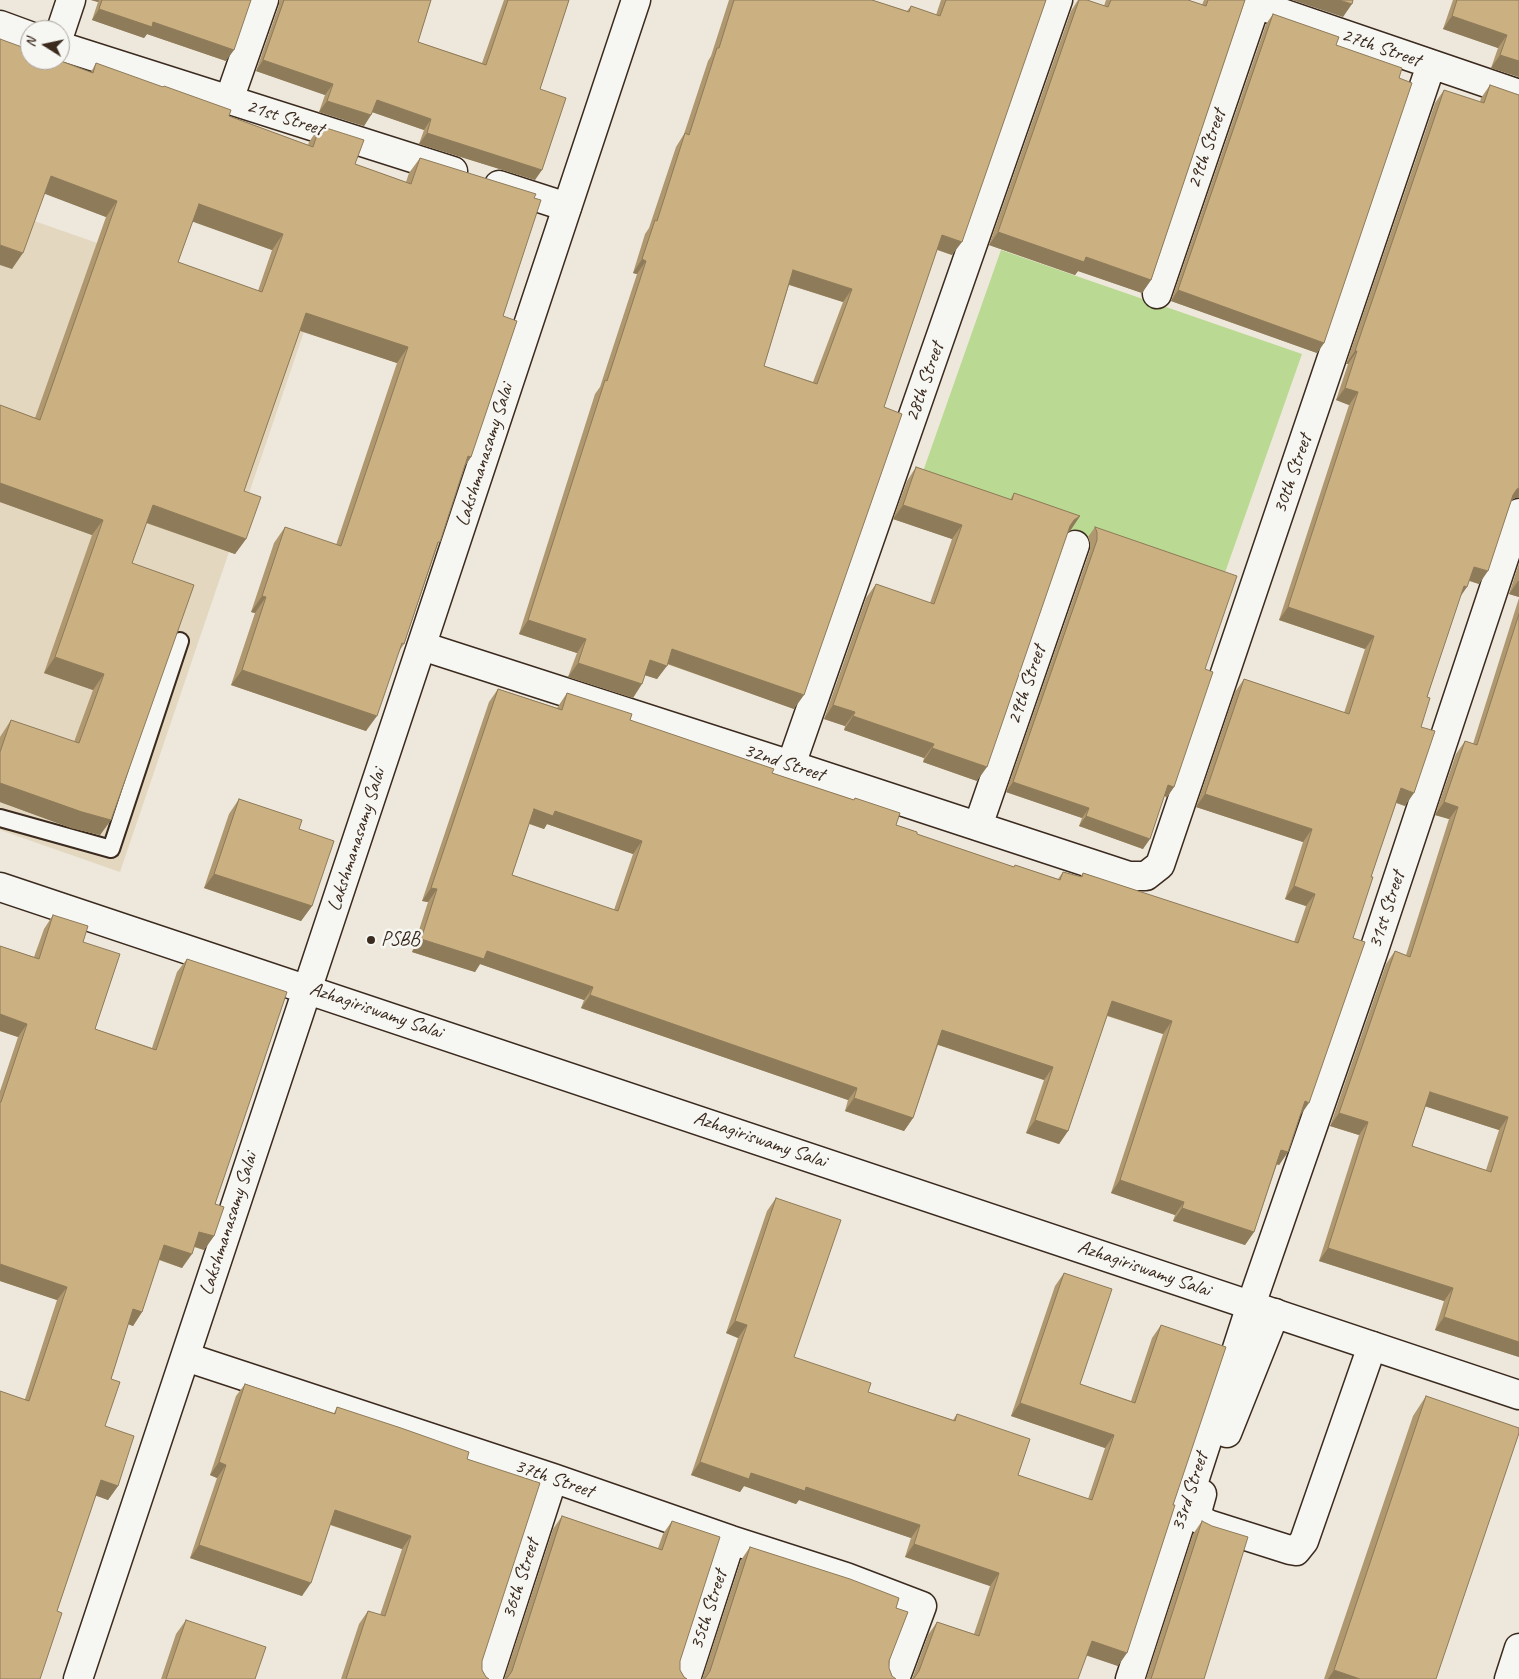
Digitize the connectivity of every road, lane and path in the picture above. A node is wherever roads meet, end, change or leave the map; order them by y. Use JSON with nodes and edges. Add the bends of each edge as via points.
{"nodes":[{"id":1,"x":71,"y":0,"type":"edge"},
{"id":2,"x":264,"y":0,"type":"edge"},
{"id":3,"x":636,"y":0,"type":"edge"},
{"id":4,"x":1058,"y":0,"type":"edge"},
{"id":5,"x":1250,"y":2,"type":"edge"},
{"id":6,"x":64,"y":20,"type":"edge"},
{"id":7,"x":0,"y":25,"type":"edge"},
{"id":8,"x":20,"y":32,"type":"edge"},
{"id":9,"x":70,"y":49,"type":"edge"},
{"id":10,"x":1432,"y":65,"type":"junction"},
{"id":11,"x":1519,"y":94,"type":"edge"},
{"id":12,"x":229,"y":100,"type":"junction"},
{"id":13,"x":567,"y":207,"type":"junction"},
{"id":14,"x":1157,"y":294,"type":"dead end"},
{"id":15,"x":1519,"y":513,"type":"edge"},
{"id":16,"x":1075,"y":545,"type":"edge"},
{"id":17,"x":180,"y":641,"type":"edge"},
{"id":18,"x":422,"y":646,"type":"junction"},
{"id":19,"x":791,"y":765,"type":"junction"},
{"id":20,"x":0,"y":818,"type":"edge"},
{"id":21,"x":978,"y":826,"type":"junction"},
{"id":22,"x":1146,"y":876,"type":"joint"},
{"id":23,"x":0,"y":887,"type":"edge"},
{"id":24,"x":308,"y":988,"type":"junction"},
{"id":25,"x":1263,"y":1309,"type":"junction"},
{"id":26,"x":1372,"y":1346,"type":"junction"},
{"id":27,"x":186,"y":1357,"type":"junction"},
{"id":28,"x":1519,"y":1395,"type":"edge"},
{"id":29,"x":554,"y":1478,"type":"junction"},
{"id":30,"x":731,"y":1540,"type":"junction"},
{"id":31,"x":1519,"y":1648,"type":"edge"},
{"id":32,"x":78,"y":1679,"type":"edge"},
{"id":33,"x":488,"y":1679,"type":"edge"},
{"id":34,"x":686,"y":1679,"type":"edge"},
{"id":35,"x":895,"y":1679,"type":"edge"},
{"id":36,"x":1130,"y":1679,"type":"edge"},
{"id":37,"x":1509,"y":1679,"type":"edge"}],
"edges":[{"from":1,"to":6,"type":"street"},
{"from":2,"to":12,"type":"street"},
{"from":3,"to":13,"type":"street","name":"Lakshmanasamy Salai"},
{"from":4,"to":19,"type":"street","name":"28th Street"},
{"from":5,"to":10,"type":"street","name":"27th Street"},
{"from":5,"to":14,"type":"street","name":"29th Street"},
{"from":7,"to":8,"type":"street"},
{"from":9,"to":12,"type":"street","name":"21st Street"},
{"from":10,"to":11,"type":"street","name":"27th Street"},
{"from":10,"to":22,"type":"street","name":"30th Street","via":[[1160,865]]},
{"from":12,"to":13,"type":"street","name":"21st Street"},
{"from":13,"to":18,"type":"street","name":"Lakshmanasamy Salai"},
{"from":15,"to":25,"type":"street","name":"31st Street","via":[[1373,953]]},
{"from":16,"to":21,"type":"street","name":"29th Street"},
{"from":17,"to":20,"type":"lane","via":[[110,849]]},
{"from":18,"to":19,"type":"street","name":"32nd Street"},
{"from":18,"to":24,"type":"street","name":"Lakshmanasamy Salai"},
{"from":19,"to":21,"type":"street","name":"32nd Street"},
{"from":21,"to":22,"type":"street","name":"32nd Street","via":[[1129,876]]},
{"from":23,"to":24,"type":"street","name":"Azhagiriswamy Salai"},
{"from":24,"to":25,"type":"street","name":"Azhagiriswamy Salai"},
{"from":24,"to":27,"type":"street","name":"Lakshmanasamy Salai"},
{"from":25,"to":26,"type":"street","name":"Azhagiriswamy Salai"},
{"from":25,"to":26,"type":"street","via":[[1198,1503],[1200,1520],[1208,1524],[1290,1550],[1296,1551],[1301,1546]]},
{"from":25,"to":36,"type":"street","name":"33rd Street"},
{"from":26,"to":28,"type":"street","name":"Azhagiriswamy Salai"},
{"from":27,"to":29,"type":"street","name":"37th Street"},
{"from":27,"to":32,"type":"street","name":"Lakshmanasamy Salai"},
{"from":29,"to":30,"type":"street","name":"37th Street"},
{"from":29,"to":33,"type":"street","name":"36th Street"},
{"from":30,"to":34,"type":"street","name":"35th Street"},
{"from":30,"to":35,"type":"street","name":"37th Street","via":[[846,1577],[922,1606]]},
{"from":31,"to":37,"type":"street"}]}
